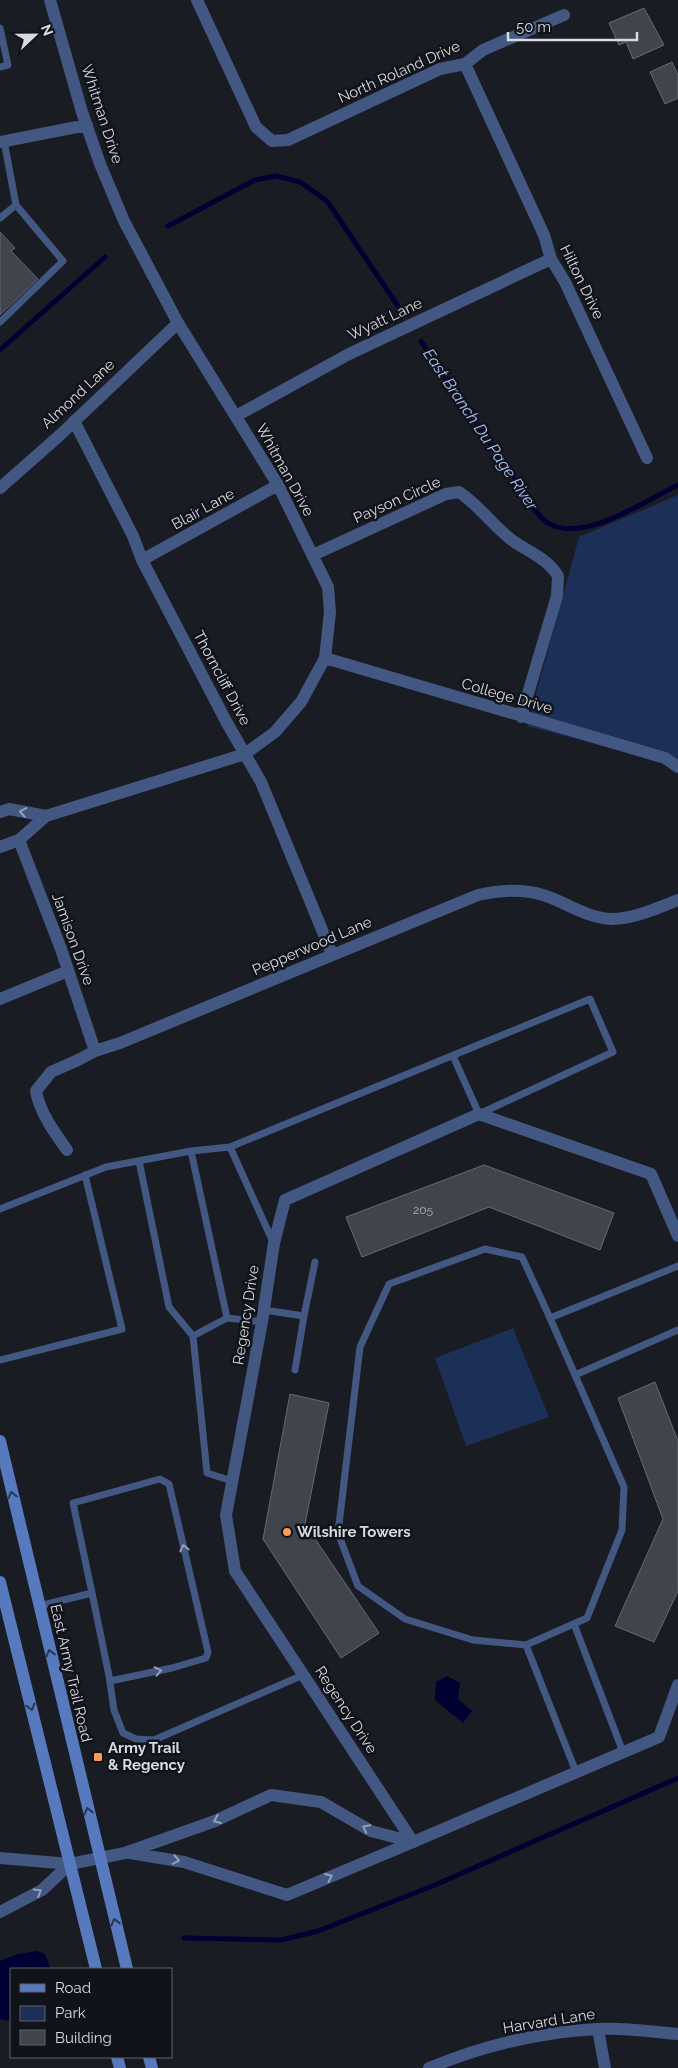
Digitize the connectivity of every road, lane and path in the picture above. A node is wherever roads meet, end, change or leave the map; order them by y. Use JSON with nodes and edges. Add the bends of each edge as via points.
{"nodes":[{"id":1,"x":50,"y":0,"type":"edge"},
{"id":2,"x":197,"y":0,"type":"edge"},
{"id":3,"x":564,"y":15,"type":"dead end"},
{"id":4,"x":0,"y":28,"type":"edge"},
{"id":5,"x":465,"y":64,"type":"junction"},
{"id":6,"x":0,"y":67,"type":"edge"},
{"id":7,"x":87,"y":126,"type":"junction"},
{"id":8,"x":2,"y":141,"type":"edge"},
{"id":9,"x":16,"y":206,"type":"junction"},
{"id":10,"x":0,"y":218,"type":"edge"},
{"id":11,"x":550,"y":259,"type":"junction"},
{"id":12,"x":0,"y":322,"type":"edge"},
{"id":13,"x":178,"y":323,"type":"junction"},
{"id":14,"x":236,"y":416,"type":"junction"},
{"id":15,"x":74,"y":421,"type":"junction"},
{"id":16,"x":647,"y":458,"type":"dead end"},
{"id":17,"x":278,"y":485,"type":"junction"},
{"id":18,"x":0,"y":488,"type":"edge"},
{"id":19,"x":313,"y":555,"type":"junction"},
{"id":20,"x":142,"y":560,"type":"junction"},
{"id":21,"x":325,"y":658,"type":"junction"},
{"id":22,"x":521,"y":717,"type":"junction"},
{"id":23,"x":245,"y":754,"type":"junction"},
{"id":24,"x":678,"y":767,"type":"edge"},
{"id":25,"x":0,"y":812,"type":"edge"},
{"id":26,"x":46,"y":816,"type":"junction"},
{"id":27,"x":19,"y":840,"type":"junction"},
{"id":28,"x":0,"y":847,"type":"edge"},
{"id":29,"x":678,"y":900,"type":"edge"},
{"id":30,"x":332,"y":954,"type":"junction"},
{"id":31,"x":68,"y":971,"type":"junction"},
{"id":32,"x":0,"y":999,"type":"edge"},
{"id":33,"x":94,"y":1050,"type":"junction"},
{"id":34,"x":452,"y":1056,"type":"junction"},
{"id":35,"x":479,"y":1114,"type":"junction"},
{"id":36,"x":230,"y":1147,"type":"junction"},
{"id":37,"x":67,"y":1150,"type":"dead end"},
{"id":38,"x":191,"y":1151,"type":"junction"},
{"id":39,"x":139,"y":1161,"type":"junction"},
{"id":40,"x":85,"y":1176,"type":"junction"},
{"id":41,"x":0,"y":1210,"type":"edge"},
{"id":42,"x":678,"y":1236,"type":"edge"},
{"id":43,"x":274,"y":1243,"type":"junction"},
{"id":44,"x":315,"y":1262,"type":"dead end"},
{"id":45,"x":678,"y":1266,"type":"edge"},
{"id":46,"x":263,"y":1316,"type":"junction"},
{"id":47,"x":304,"y":1316,"type":"junction"},
{"id":48,"x":227,"y":1318,"type":"junction"},
{"id":49,"x":550,"y":1318,"type":"junction"},
{"id":50,"x":678,"y":1330,"type":"edge"},
{"id":51,"x":193,"y":1336,"type":"junction"},
{"id":52,"x":0,"y":1360,"type":"edge"},
{"id":53,"x":295,"y":1370,"type":"dead end"},
{"id":54,"x":575,"y":1375,"type":"junction"},
{"id":55,"x":0,"y":1441,"type":"edge"},
{"id":56,"x":232,"y":1481,"type":"junction"},
{"id":57,"x":0,"y":1582,"type":"edge"},
{"id":58,"x":92,"y":1593,"type":"junction"},
{"id":59,"x":38,"y":1606,"type":"junction"},
{"id":60,"x":574,"y":1624,"type":"junction"},
{"id":61,"x":526,"y":1645,"type":"junction"},
{"id":62,"x":303,"y":1674,"type":"junction"},
{"id":63,"x":110,"y":1681,"type":"junction"},
{"id":64,"x":678,"y":1685,"type":"edge"},
{"id":65,"x":623,"y":1752,"type":"junction"},
{"id":66,"x":576,"y":1772,"type":"junction"},
{"id":67,"x":413,"y":1842,"type":"junction"},
{"id":68,"x":128,"y":1852,"type":"junction"},
{"id":69,"x":0,"y":1858,"type":"edge"},
{"id":70,"x":99,"y":1858,"type":"junction"},
{"id":71,"x":70,"y":1864,"type":"junction"},
{"id":72,"x":0,"y":1912,"type":"edge"},
{"id":73,"x":96,"y":1968,"type":"edge"},
{"id":74,"x":127,"y":1968,"type":"edge"},
{"id":75,"x":598,"y":2029,"type":"junction"},
{"id":76,"x":678,"y":2034,"type":"edge"},
{"id":77,"x":429,"y":2068,"type":"edge"},
{"id":78,"x":604,"y":2068,"type":"edge"}],
"edges":[{"from":1,"to":7,"type":"street","name":"Whitman Drive"},
{"from":2,"to":5,"type":"street","name":"North Roland Drive","via":[[256,127],[272,141],[288,140],[440,69]]},
{"from":3,"to":5,"type":"street","name":"North Roland Drive","via":[[483,50]]},
{"from":4,"to":6,"type":"lane","via":[[8,65]]},
{"from":5,"to":11,"type":"street","name":"Hilton Drive","via":[[544,235]]},
{"from":7,"to":8,"type":"street"},
{"from":7,"to":13,"type":"street","name":"Whitman Drive","via":[[124,222]]},
{"from":8,"to":9,"type":"lane"},
{"from":9,"to":10,"type":"lane"},
{"from":9,"to":12,"type":"lane","via":[[64,261]]},
{"from":11,"to":14,"type":"street","name":"Wyatt Lane","via":[[349,354]]},
{"from":11,"to":16,"type":"street","name":"Hilton Drive","via":[[565,282]]},
{"from":13,"to":14,"type":"street","name":"Whitman Drive"},
{"from":13,"to":15,"type":"street","name":"Almond Lane"},
{"from":14,"to":17,"type":"street","name":"Whitman Drive"},
{"from":15,"to":18,"type":"street","name":"Almond Lane"},
{"from":15,"to":20,"type":"street","name":"Thorncliff Drive"},
{"from":17,"to":19,"type":"street","name":"Whitman Drive"},
{"from":17,"to":20,"type":"street","name":"Blair Lane"},
{"from":19,"to":21,"type":"street","name":"Whitman Drive","via":[[328,587],[330,612]]},
{"from":19,"to":22,"type":"street","name":"Payson Circle","via":[[446,494],[459,492],[475,502],[493,523],[547,562],[558,576],[557,596]]},
{"from":20,"to":23,"type":"street","name":"Thorncliff Drive"},
{"from":21,"to":22,"type":"street","name":"College Drive"},
{"from":21,"to":23,"type":"street","name":"Whitman Drive","via":[[295,711],[275,732]]},
{"from":22,"to":24,"type":"street","name":"College Drive","via":[[665,758]]},
{"from":23,"to":26,"type":"street","name":"Whitman Drive"},
{"from":23,"to":30,"type":"street","name":"Thorncliff Drive","via":[[261,782]]},
{"from":26,"to":25,"type":"street","name":"Whitman Drive","one_way":true,"via":[[9,809]]},
{"from":26,"to":27,"type":"street","name":"Whitman Drive"},
{"from":27,"to":28,"type":"street","name":"Whitman Drive"},
{"from":27,"to":31,"type":"street","name":"Jamison Drive"},
{"from":29,"to":30,"type":"street","name":"Pepperwood Lane","via":[[639,915],[611,919],[581,912],[544,895],[524,890],[499,890]]},
{"from":30,"to":33,"type":"street","name":"Pepperwood Lane","via":[[120,1043]]},
{"from":31,"to":32,"type":"street"},
{"from":31,"to":33,"type":"street","name":"Jamison Drive"},
{"from":33,"to":37,"type":"street","name":"Pepperwood Lane","via":[[51,1072],[36,1091],[46,1117]]},
{"from":34,"to":35,"type":"lane"},
{"from":34,"to":35,"type":"lane","via":[[590,999],[613,1052]]},
{"from":34,"to":36,"type":"lane"},
{"from":35,"to":42,"type":"street","via":[[650,1174]]},
{"from":35,"to":43,"type":"street","name":"Regency Drive","via":[[285,1200]]},
{"from":36,"to":38,"type":"lane"},
{"from":36,"to":43,"type":"lane"},
{"from":38,"to":39,"type":"lane"},
{"from":38,"to":48,"type":"lane"},
{"from":39,"to":40,"type":"lane","via":[[106,1167]]},
{"from":39,"to":51,"type":"lane","via":[[168,1306]]},
{"from":40,"to":41,"type":"lane"},
{"from":40,"to":52,"type":"lane","via":[[122,1329]]},
{"from":43,"to":46,"type":"street","name":"Regency Drive"},
{"from":44,"to":47,"type":"lane"},
{"from":45,"to":49,"type":"lane"},
{"from":46,"to":47,"type":"lane"},
{"from":46,"to":48,"type":"lane"},
{"from":46,"to":56,"type":"street","name":"Regency Drive"},
{"from":47,"to":53,"type":"lane"},
{"from":48,"to":51,"type":"lane"},
{"from":49,"to":54,"type":"lane"},
{"from":49,"to":61,"type":"lane","via":[[522,1257],[485,1249],[390,1284],[360,1346],[338,1533],[358,1586],[405,1619],[473,1640]]},
{"from":50,"to":54,"type":"lane"},
{"from":51,"to":56,"type":"lane","via":[[206,1473]]},
{"from":54,"to":60,"type":"lane","via":[[624,1487],[622,1530],[587,1618]]},
{"from":59,"to":55,"type":"main road","name":"East Army Trail Road","one_way":true},
{"from":56,"to":62,"type":"street","name":"Regency Drive","via":[[226,1516],[235,1570]]},
{"from":57,"to":71,"type":"main road","one_way":true},
{"from":58,"to":59,"type":"lane"},
{"from":58,"to":63,"type":"lane"},
{"from":63,"to":58,"type":"lane","one_way":true,"via":[[206,1658],[208,1652],[170,1484],[160,1479],[73,1503]]},
{"from":70,"to":59,"type":"main road","name":"East Army Trail Road","one_way":true},
{"from":60,"to":61,"type":"lane"},
{"from":60,"to":65,"type":"lane"},
{"from":61,"to":66,"type":"lane"},
{"from":62,"to":63,"type":"lane","via":[[154,1740],[136,1739],[123,1733],[114,1710]]},
{"from":62,"to":67,"type":"street","name":"Regency Drive"},
{"from":64,"to":65,"type":"street","via":[[659,1737]]},
{"from":65,"to":66,"type":"street"},
{"from":66,"to":67,"type":"street"},
{"from":68,"to":67,"type":"street","one_way":true,"via":[[184,1862],[287,1895]]},
{"from":67,"to":68,"type":"street","one_way":true,"via":[[371,1831],[321,1802],[271,1796],[216,1821]]},
{"from":68,"to":70,"type":"street"},
{"from":69,"to":71,"type":"street"},
{"from":70,"to":71,"type":"street"},
{"from":74,"to":70,"type":"main road","name":"East Army Trail Road","one_way":true},
{"from":72,"to":71,"type":"street","one_way":true,"via":[[42,1890]]},
{"from":71,"to":73,"type":"main road"},
{"from":75,"to":76,"type":"street","name":"Harvard Lane"},
{"from":75,"to":77,"type":"street","name":"Harvard Lane","via":[[523,2038]]},
{"from":75,"to":78,"type":"street"}]}
